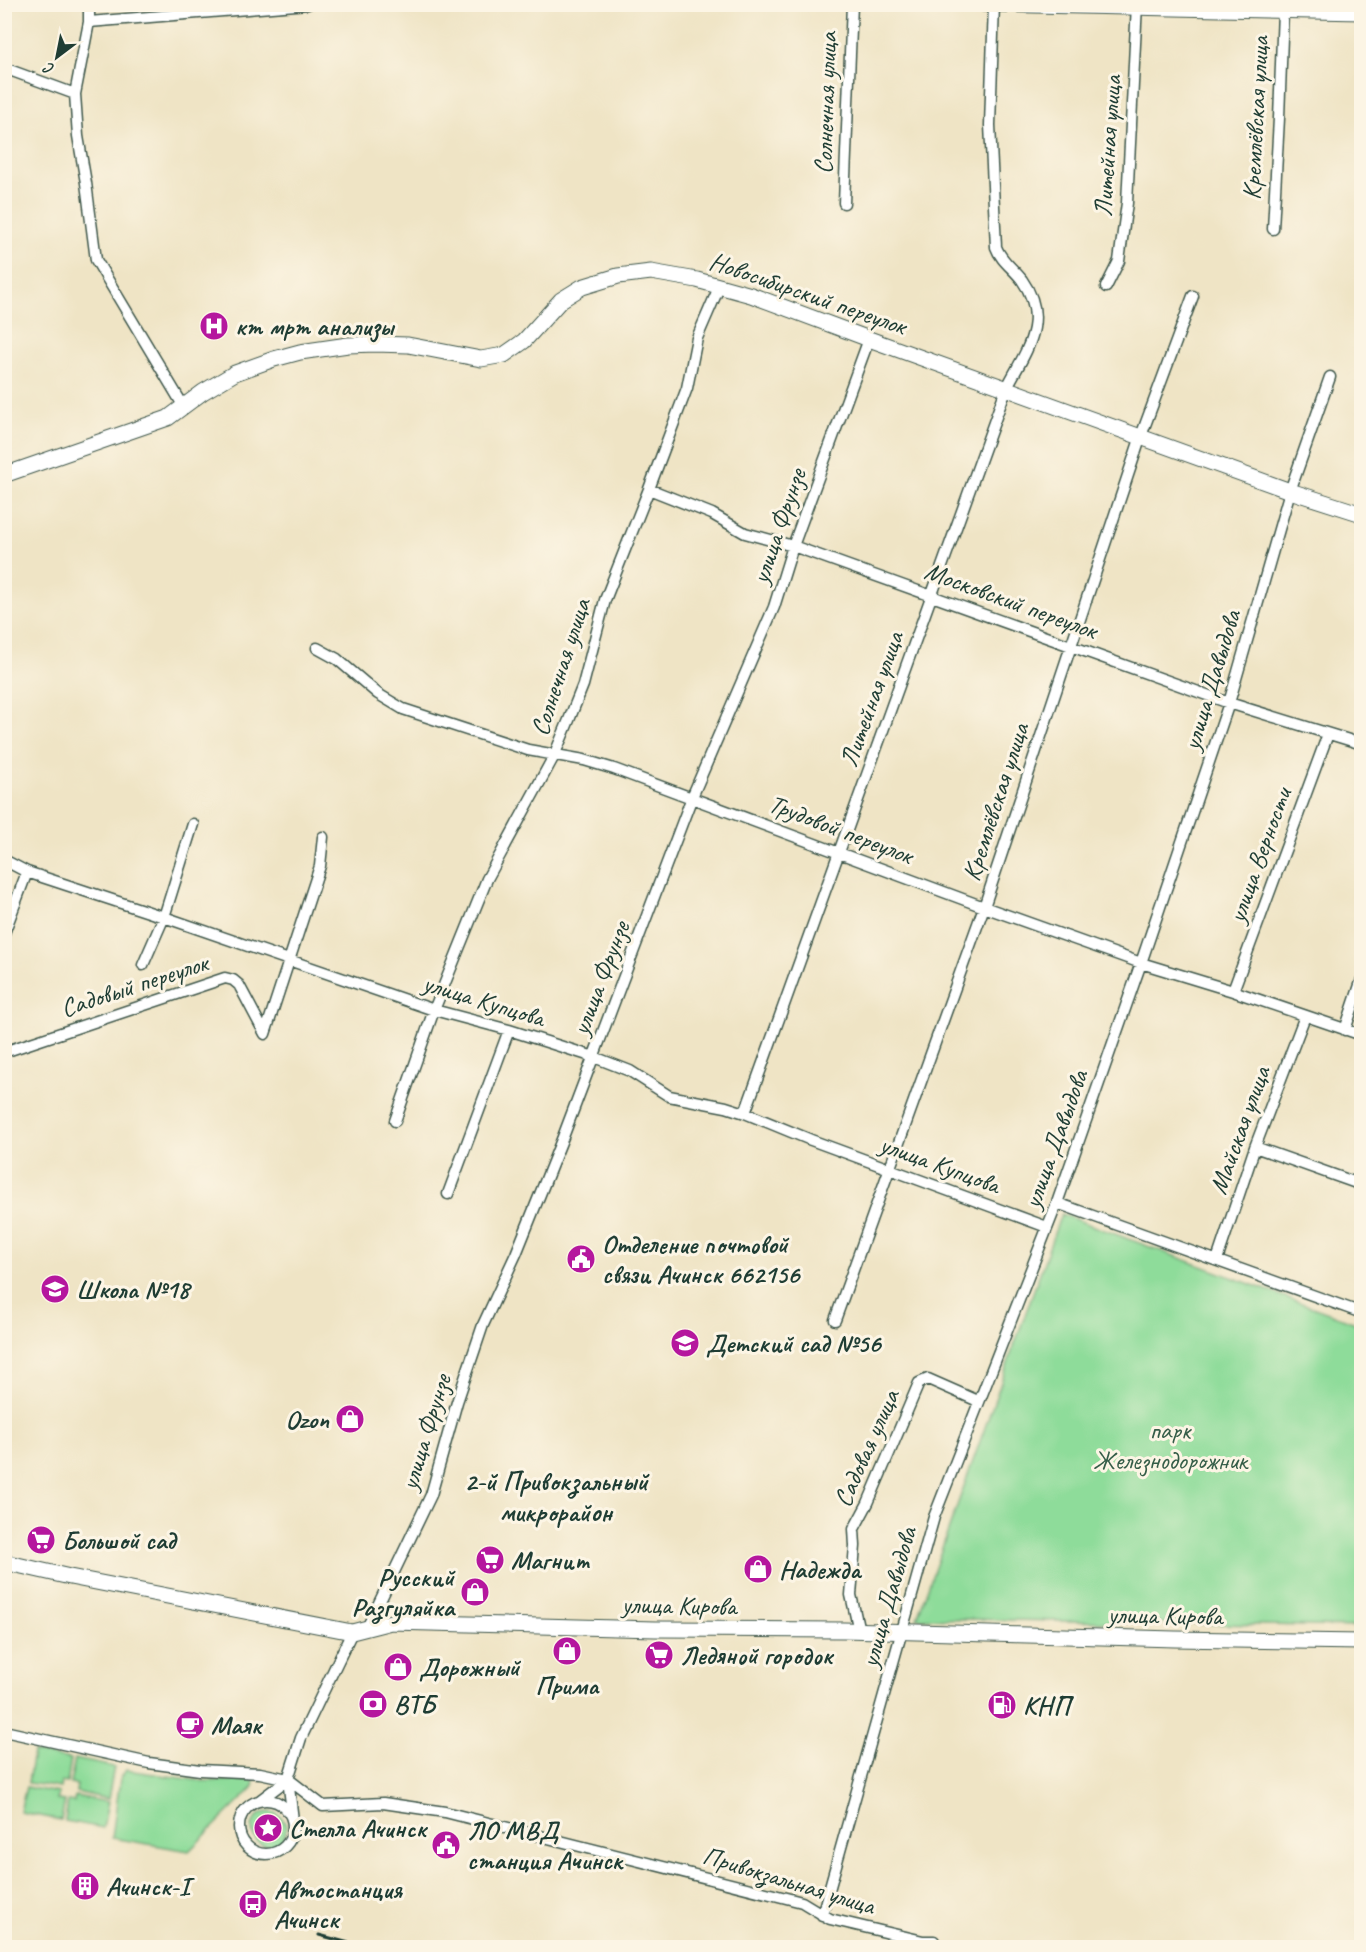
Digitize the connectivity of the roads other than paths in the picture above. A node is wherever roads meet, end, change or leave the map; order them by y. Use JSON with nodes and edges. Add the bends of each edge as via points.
{"nodes":[{"id":1,"x":89,"y":4,"type":"edge"},
{"id":2,"x":308,"y":4,"type":"edge"},
{"id":3,"x":852,"y":4,"type":"edge"},
{"id":4,"x":984,"y":4,"type":"edge"},
{"id":5,"x":994,"y":5,"type":"edge"},
{"id":6,"x":1137,"y":5,"type":"edge"},
{"id":7,"x":1283,"y":10,"type":"junction"},
{"id":8,"x":1362,"y":12,"type":"edge"},
{"id":9,"x":89,"y":22,"type":"junction"},
{"id":10,"x":4,"y":68,"type":"edge"},
{"id":11,"x":75,"y":94,"type":"junction"},
{"id":12,"x":844,"y":203,"type":"dead end"},
{"id":13,"x":1273,"y":229,"type":"dead end"},
{"id":14,"x":720,"y":285,"type":"junction"},
{"id":15,"x":1106,"y":286,"type":"dead end"},
{"id":16,"x":1193,"y":296,"type":"dead end"},
{"id":17,"x":869,"y":339,"type":"junction"},
{"id":18,"x":1330,"y":377,"type":"dead end"},
{"id":19,"x":1006,"y":388,"type":"junction"},
{"id":20,"x":184,"y":407,"type":"junction"},
{"id":21,"x":1141,"y":436,"type":"junction"},
{"id":22,"x":4,"y":475,"type":"edge"},
{"id":23,"x":649,"y":489,"type":"junction"},
{"id":24,"x":1290,"y":491,"type":"junction"},
{"id":25,"x":1362,"y":514,"type":"edge"},
{"id":26,"x":793,"y":546,"type":"junction"},
{"id":27,"x":931,"y":595,"type":"junction"},
{"id":28,"x":1071,"y":645,"type":"junction"},
{"id":29,"x":317,"y":648,"type":"dead end"},
{"id":30,"x":1229,"y":703,"type":"junction"},
{"id":31,"x":1328,"y":734,"type":"junction"},
{"id":32,"x":1362,"y":744,"type":"edge"},
{"id":33,"x":554,"y":756,"type":"junction"},
{"id":34,"x":692,"y":797,"type":"junction"},
{"id":35,"x":193,"y":824,"type":"dead end"},
{"id":36,"x":322,"y":837,"type":"dead end"},
{"id":37,"x":840,"y":852,"type":"junction"},
{"id":38,"x":4,"y":860,"type":"edge"},
{"id":39,"x":27,"y":872,"type":"junction"},
{"id":40,"x":984,"y":907,"type":"junction"},
{"id":41,"x":164,"y":917,"type":"junction"},
{"id":42,"x":4,"y":933,"type":"edge"},
{"id":43,"x":290,"y":960,"type":"junction"},
{"id":44,"x":1141,"y":963,"type":"junction"},
{"id":45,"x":142,"y":965,"type":"dead end"},
{"id":46,"x":1362,"y":979,"type":"edge"},
{"id":47,"x":1233,"y":991,"type":"junction"},
{"id":48,"x":434,"y":1010,"type":"junction"},
{"id":49,"x":1305,"y":1016,"type":"junction"},
{"id":50,"x":509,"y":1030,"type":"junction"},
{"id":51,"x":1344,"y":1030,"type":"junction"},
{"id":52,"x":1362,"y":1035,"type":"edge"},
{"id":53,"x":4,"y":1052,"type":"edge"},
{"id":54,"x":594,"y":1057,"type":"junction"},
{"id":55,"x":745,"y":1113,"type":"junction"},
{"id":56,"x":395,"y":1121,"type":"dead end"},
{"id":57,"x":1255,"y":1147,"type":"junction"},
{"id":58,"x":890,"y":1170,"type":"junction"},
{"id":59,"x":1362,"y":1185,"type":"edge"},
{"id":60,"x":448,"y":1194,"type":"dead end"},
{"id":61,"x":1057,"y":1203,"type":"junction"},
{"id":62,"x":1047,"y":1227,"type":"junction"},
{"id":63,"x":1217,"y":1260,"type":"junction"},
{"id":64,"x":1362,"y":1313,"type":"edge"},
{"id":65,"x":835,"y":1320,"type":"dead end"},
{"id":66,"x":978,"y":1401,"type":"junction"},
{"id":67,"x":4,"y":1562,"type":"edge"},
{"id":68,"x":359,"y":1630,"type":"junction"},
{"id":69,"x":859,"y":1631,"type":"junction"},
{"id":70,"x":902,"y":1633,"type":"junction"},
{"id":71,"x":1362,"y":1641,"type":"edge"},
{"id":72,"x":4,"y":1731,"type":"edge"},
{"id":73,"x":288,"y":1779,"type":"junction"},
{"id":74,"x":259,"y":1801,"type":"junction"},
{"id":75,"x":293,"y":1820,"type":"junction"},
{"id":76,"x":822,"y":1915,"type":"junction"},
{"id":77,"x":934,"y":1941,"type":"dead end"}],
"edges":[{"from":1,"to":9,"type":"street"},
{"from":2,"to":9,"type":"street"},
{"from":3,"to":12,"type":"street","name":"Солнечная улица"},
{"from":4,"to":5,"type":"street"},
{"from":5,"to":6,"type":"street"},
{"from":5,"to":19,"type":"street","name":"Литейная улица","via":[[990,125],[996,247],[1021,279],[1036,323]]},
{"from":6,"to":7,"type":"street"},
{"from":6,"to":15,"type":"street","name":"Литейная улица","via":[[1124,232],[1119,261]]},
{"from":7,"to":8,"type":"street"},
{"from":7,"to":13,"type":"street","name":"Кремлёвская улица"},
{"from":9,"to":11,"type":"street"},
{"from":10,"to":11,"type":"street"},
{"from":11,"to":20,"type":"street","via":[[96,260]]},
{"from":14,"to":17,"type":"street","name":"Новосибирский переулок"},
{"from":14,"to":20,"type":"street","name":"Новосибирский переулок","via":[[664,273],[618,276],[582,287],[561,300],[524,341],[504,355],[480,359],[408,345],[375,344],[300,352],[235,373]]},
{"from":14,"to":23,"type":"street","name":"Солнечная улица","via":[[697,338],[690,376]]},
{"from":16,"to":21,"type":"street","name":"Кремлёвская улица"},
{"from":17,"to":19,"type":"street","name":"Новосибирский переулок"},
{"from":17,"to":26,"type":"street","name":"улица Фрунзе"},
{"from":18,"to":24,"type":"street","name":"улица Давыдова"},
{"from":19,"to":21,"type":"street","name":"Новосибирский переулок"},
{"from":19,"to":27,"type":"street","name":"Литейная улица"},
{"from":20,"to":22,"type":"street","name":"Новосибирский переулок","via":[[168,417]]},
{"from":21,"to":24,"type":"street","name":"Новосибирский переулок"},
{"from":21,"to":28,"type":"street","name":"Кремлёвская улица"},
{"from":23,"to":26,"type":"street","name":"Московский переулок","via":[[745,532]]},
{"from":23,"to":33,"type":"street","name":"Солнечная улица","via":[[605,600],[583,685]]},
{"from":24,"to":25,"type":"street","name":"Новосибирский переулок"},
{"from":24,"to":30,"type":"street","name":"улица Давыдова"},
{"from":26,"to":27,"type":"street","name":"Московский переулок"},
{"from":26,"to":34,"type":"street","name":"улица Фрунзе","via":[[774,607]]},
{"from":27,"to":28,"type":"street","name":"Московский переулок"},
{"from":27,"to":37,"type":"street","name":"Литейная улица"},
{"from":28,"to":30,"type":"street","name":"Московский переулок"},
{"from":28,"to":40,"type":"street","name":"Кремлёвская улица"},
{"from":29,"to":33,"type":"street","name":"Трудовой переулок","via":[[337,659],[395,706]]},
{"from":30,"to":31,"type":"street","name":"Московский переулок"},
{"from":30,"to":44,"type":"street","name":"улица Давыдова"},
{"from":31,"to":32,"type":"street","name":"Московский переулок"},
{"from":31,"to":47,"type":"street","name":"улица Верности"},
{"from":33,"to":34,"type":"street","name":"Трудовой переулок","via":[[584,760]]},
{"from":33,"to":48,"type":"street","name":"Солнечная улица","via":[[487,879]]},
{"from":34,"to":37,"type":"street","name":"Трудовой переулок"},
{"from":34,"to":54,"type":"street","name":"улица Фрунзе"},
{"from":35,"to":41,"type":"street"},
{"from":36,"to":43,"type":"street","via":[[320,866]]},
{"from":37,"to":40,"type":"street","name":"Трудовой переулок"},
{"from":37,"to":55,"type":"street","name":"Литейная улица"},
{"from":38,"to":39,"type":"street","name":"улица Купцова"},
{"from":39,"to":41,"type":"street","name":"улица Купцова"},
{"from":39,"to":42,"type":"street"},
{"from":40,"to":44,"type":"street","name":"Трудовой переулок"},
{"from":40,"to":58,"type":"street","name":"Кремлёвская улица"},
{"from":41,"to":43,"type":"street","name":"улица Купцова"},
{"from":41,"to":45,"type":"street"},
{"from":43,"to":48,"type":"street","name":"улица Купцова"},
{"from":43,"to":53,"type":"street","name":"Садовый переулок","via":[[265,1034],[245,993],[233,980],[225,978]]},
{"from":44,"to":47,"type":"street","name":"Трудовой переулок"},
{"from":44,"to":61,"type":"street","name":"улица Давыдова"},
{"from":46,"to":51,"type":"street"},
{"from":47,"to":49,"type":"street","name":"Трудовой переулок"},
{"from":48,"to":50,"type":"street","name":"улица Купцова"},
{"from":48,"to":56,"type":"street","name":"Солнечная улица"},
{"from":49,"to":51,"type":"street","name":"Трудовой переулок"},
{"from":49,"to":57,"type":"street","name":"Майская улица"},
{"from":50,"to":54,"type":"street","name":"улица Купцова"},
{"from":50,"to":60,"type":"street"},
{"from":51,"to":52,"type":"street","name":"Трудовой переулок"},
{"from":54,"to":55,"type":"street","name":"улица Купцова","via":[[630,1071],[669,1096]]},
{"from":54,"to":68,"type":"street","name":"улица Фрунзе","via":[[516,1254],[483,1325],[431,1495]]},
{"from":55,"to":58,"type":"street","name":"улица Купцова"},
{"from":57,"to":59,"type":"street"},
{"from":57,"to":63,"type":"street","name":"Майская улица"},
{"from":58,"to":62,"type":"street","name":"улица Купцова"},
{"from":58,"to":65,"type":"street","name":"Кремлёвская улица"},
{"from":61,"to":62,"type":"street","name":"улица Давыдова"},
{"from":61,"to":63,"type":"street"},
{"from":62,"to":66,"type":"street","name":"улица Давыдова"},
{"from":63,"to":64,"type":"street"},
{"from":66,"to":69,"type":"street","name":"Садовая улица","via":[[928,1380],[919,1383],[854,1529],[851,1594]]},
{"from":66,"to":70,"type":"street","name":"улица Давыдова","via":[[934,1517]]},
{"from":67,"to":68,"type":"street","name":"улица Кирова"},
{"from":68,"to":69,"type":"street","name":"улица Кирова","via":[[391,1622]]},
{"from":68,"to":73,"type":"street","name":"улица Фрунзе","via":[[301,1738]]},
{"from":69,"to":70,"type":"street","name":"улица Кирова"},
{"from":70,"to":71,"type":"street","name":"улица Кирова"},
{"from":70,"to":76,"type":"street","name":"улица Давыдова"},
{"from":72,"to":73,"type":"street","name":"Привокзальная улица","via":[[148,1763]]},
{"from":73,"to":74,"type":"street"},
{"from":73,"to":75,"type":"street"},
{"from":73,"to":76,"type":"street","name":"Привокзальная улица","via":[[323,1806],[383,1803],[445,1812],[802,1902]]},
{"from":74,"to":75,"type":"street","via":[[280,1803]]},
{"from":74,"to":75,"type":"street","via":[[245,1811],[239,1824],[245,1844],[253,1851],[264,1854],[284,1848],[294,1830]]},
{"from":76,"to":77,"type":"street","name":"Привокзальная улица"}]}
